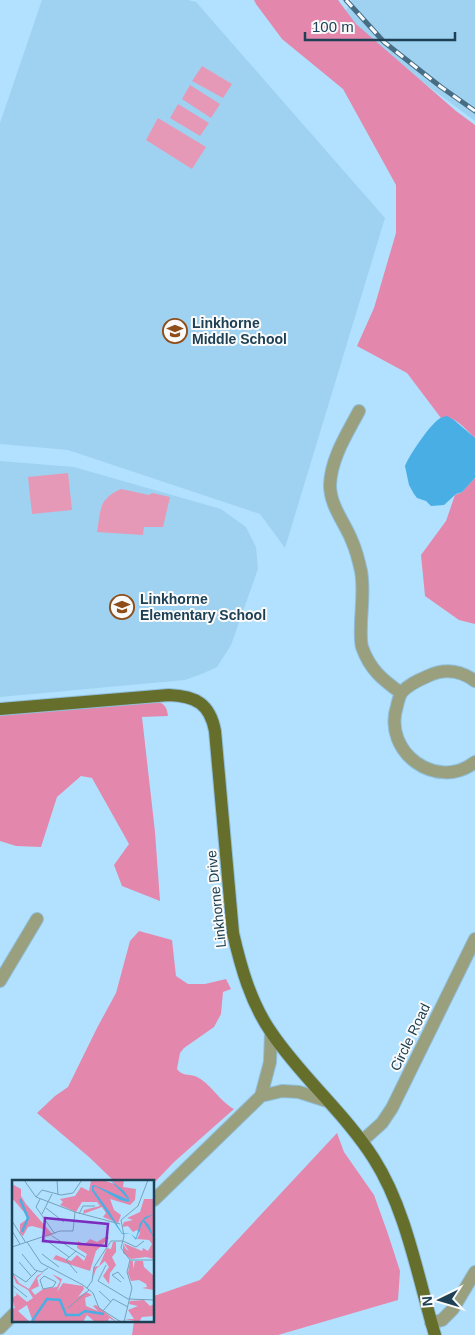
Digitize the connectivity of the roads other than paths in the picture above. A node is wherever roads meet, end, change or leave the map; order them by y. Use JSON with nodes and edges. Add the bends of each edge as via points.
{"nodes":[{"id":1,"x":359,"y":411,"type":"dead end"},
{"id":2,"x":475,"y":680,"type":"edge"},
{"id":3,"x":401,"y":693,"type":"junction"},
{"id":4,"x":0,"y":709,"type":"edge"},
{"id":5,"x":475,"y":762,"type":"edge"},
{"id":6,"x":37,"y":919,"type":"dead end"},
{"id":7,"x":475,"y":939,"type":"edge"},
{"id":8,"x":0,"y":981,"type":"edge"},
{"id":9,"x":271,"y":1032,"type":"junction"},
{"id":10,"x":261,"y":1096,"type":"junction"},
{"id":11,"x":327,"y":1101,"type":"junction"},
{"id":12,"x":362,"y":1141,"type":"junction"},
{"id":13,"x":155,"y":1199,"type":"edge"},
{"id":14,"x":475,"y":1272,"type":"edge"},
{"id":15,"x":12,"y":1316,"type":"edge"},
{"id":16,"x":0,"y":1328,"type":"edge"},
{"id":17,"x":433,"y":1329,"type":"edge"}],
"edges":[{"from":1,"to":3,"type":"street","via":[[337,454],[330,487],[338,515],[353,542],[361,572],[362,646],[371,667]]},
{"from":2,"to":3,"type":"street","via":[[451,670],[434,673],[412,683]]},
{"from":3,"to":5,"type":"street","via":[[394,727],[405,754],[416,764],[443,772],[458,771]]},
{"from":4,"to":9,"type":"main road","name":"Linkhorne Drive","via":[[169,695],[190,697],[209,712],[216,731],[233,934],[249,989]]},
{"from":6,"to":8,"type":"street"},
{"from":7,"to":12,"type":"street","name":"Circle Road","via":[[392,1108],[382,1123]]},
{"from":9,"to":10,"type":"street","via":[[270,1062]]},
{"from":9,"to":11,"type":"main road","name":"Linkhorne Drive"},
{"from":10,"to":11,"type":"street","via":[[298,1092]]},
{"from":10,"to":13,"type":"street"},
{"from":11,"to":12,"type":"main road","name":"Linkhorne Drive"},
{"from":12,"to":17,"type":"main road","name":"Linkhorne Drive","via":[[388,1182]]},
{"from":14,"to":17,"type":"street","via":[[453,1309]]},
{"from":15,"to":16,"type":"street"}]}
